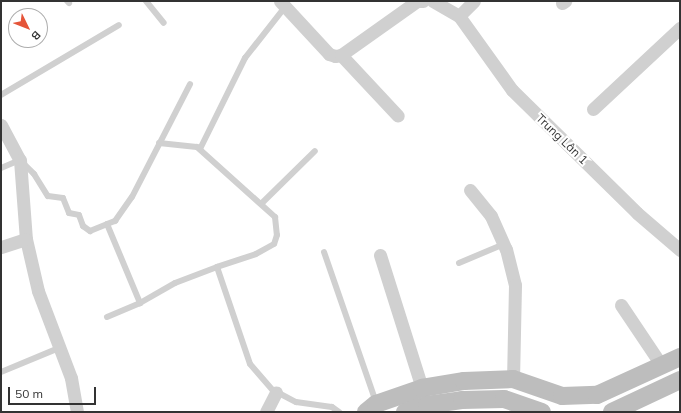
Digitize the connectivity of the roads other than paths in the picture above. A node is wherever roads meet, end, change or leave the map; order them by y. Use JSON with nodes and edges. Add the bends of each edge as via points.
{"nodes":[{"id":1,"x":146,"y":1,"type":"edge"},
{"id":2,"x":423,"y":1,"type":"edge"},
{"id":3,"x":433,"y":1,"type":"edge"},
{"id":4,"x":474,"y":1,"type":"edge"},
{"id":5,"x":282,"y":4,"type":"edge"},
{"id":6,"x":459,"y":16,"type":"junction"},
{"id":7,"x":164,"y":23,"type":"dead end"},
{"id":8,"x":119,"y":25,"type":"dead end"},
{"id":9,"x":680,"y":28,"type":"edge"},
{"id":10,"x":341,"y":54,"type":"junction"},
{"id":11,"x":190,"y":84,"type":"dead end"},
{"id":12,"x":1,"y":96,"type":"edge"},
{"id":13,"x":593,"y":109,"type":"dead end"},
{"id":14,"x":398,"y":116,"type":"dead end"},
{"id":15,"x":1,"y":125,"type":"edge"},
{"id":16,"x":159,"y":143,"type":"junction"},
{"id":17,"x":200,"y":150,"type":"junction"},
{"id":18,"x":315,"y":152,"type":"dead end"},
{"id":19,"x":20,"y":160,"type":"junction"},
{"id":20,"x":1,"y":168,"type":"edge"},
{"id":21,"x":470,"y":190,"type":"dead end"},
{"id":22,"x":262,"y":203,"type":"junction"},
{"id":23,"x":108,"y":224,"type":"junction"},
{"id":24,"x":26,"y":239,"type":"junction"},
{"id":25,"x":504,"y":244,"type":"junction"},
{"id":26,"x":1,"y":247,"type":"edge"},
{"id":27,"x":680,"y":250,"type":"edge"},
{"id":28,"x":324,"y":252,"type":"dead end"},
{"id":29,"x":380,"y":255,"type":"dead end"},
{"id":30,"x":459,"y":263,"type":"dead end"},
{"id":31,"x":216,"y":267,"type":"junction"},
{"id":32,"x":140,"y":303,"type":"junction"},
{"id":33,"x":621,"y":305,"type":"dead end"},
{"id":34,"x":107,"y":317,"type":"dead end"},
{"id":35,"x":58,"y":348,"type":"junction"},
{"id":36,"x":680,"y":357,"type":"edge"},
{"id":37,"x":662,"y":366,"type":"junction"},
{"id":38,"x":1,"y":372,"type":"edge"},
{"id":39,"x":513,"y":379,"type":"junction"},
{"id":40,"x":680,"y":380,"type":"edge"},
{"id":41,"x":422,"y":388,"type":"junction"},
{"id":42,"x":276,"y":392,"type":"junction"},
{"id":43,"x":371,"y":408,"type":"edge"},
{"id":44,"x":534,"y":411,"type":"edge"},
{"id":45,"x":77,"y":412,"type":"edge"},
{"id":46,"x":266,"y":412,"type":"edge"},
{"id":47,"x":340,"y":412,"type":"edge"},
{"id":48,"x":405,"y":412,"type":"edge"},
{"id":49,"x":612,"y":412,"type":"edge"}],
"edges":[{"from":1,"to":7,"type":"lane"},
{"from":2,"to":10,"type":"street","via":[[417,1]]},
{"from":3,"to":6,"type":"street"},
{"from":4,"to":6,"type":"street"},
{"from":5,"to":10,"type":"street","via":[[329,54]]},
{"from":5,"to":17,"type":"lane","via":[[245,58]]},
{"from":6,"to":27,"type":"street","name":"Trung Lân 1","via":[[512,90],[637,213]]},
{"from":8,"to":12,"type":"lane"},
{"from":9,"to":13,"type":"street"},
{"from":10,"to":14,"type":"street"},
{"from":11,"to":16,"type":"lane"},
{"from":15,"to":19,"type":"street"},
{"from":16,"to":17,"type":"lane"},
{"from":16,"to":23,"type":"lane","via":[[132,197],[115,221]]},
{"from":17,"to":22,"type":"lane"},
{"from":18,"to":22,"type":"lane"},
{"from":19,"to":20,"type":"lane"},
{"from":19,"to":23,"type":"lane","via":[[48,196],[63,198],[69,213],[79,216],[83,226],[90,231]]},
{"from":19,"to":24,"type":"street"},
{"from":21,"to":25,"type":"street","via":[[491,216]]},
{"from":22,"to":31,"type":"lane","via":[[275,216],[277,235],[274,244],[256,254]]},
{"from":23,"to":32,"type":"lane"},
{"from":24,"to":26,"type":"street"},
{"from":24,"to":35,"type":"street","via":[[38,291]]},
{"from":25,"to":30,"type":"lane"},
{"from":25,"to":39,"type":"street","via":[[514,285]]},
{"from":28,"to":43,"type":"lane"},
{"from":29,"to":41,"type":"street"},
{"from":31,"to":32,"type":"lane","via":[[175,283]]},
{"from":31,"to":42,"type":"lane","via":[[250,364]]},
{"from":32,"to":34,"type":"lane"},
{"from":33,"to":37,"type":"street"},
{"from":35,"to":38,"type":"lane"},
{"from":35,"to":45,"type":"street","via":[[71,378]]},
{"from":36,"to":37,"type":"street"},
{"from":37,"to":39,"type":"street","via":[[597,395],[562,396]]},
{"from":39,"to":41,"type":"street","via":[[464,381]]},
{"from":40,"to":49,"type":"street"},
{"from":41,"to":43,"type":"street"},
{"from":42,"to":46,"type":"street"},
{"from":42,"to":47,"type":"lane","via":[[296,402],[332,407]]},
{"from":44,"to":48,"type":"street","via":[[504,399],[497,399],[455,401]]}]}
